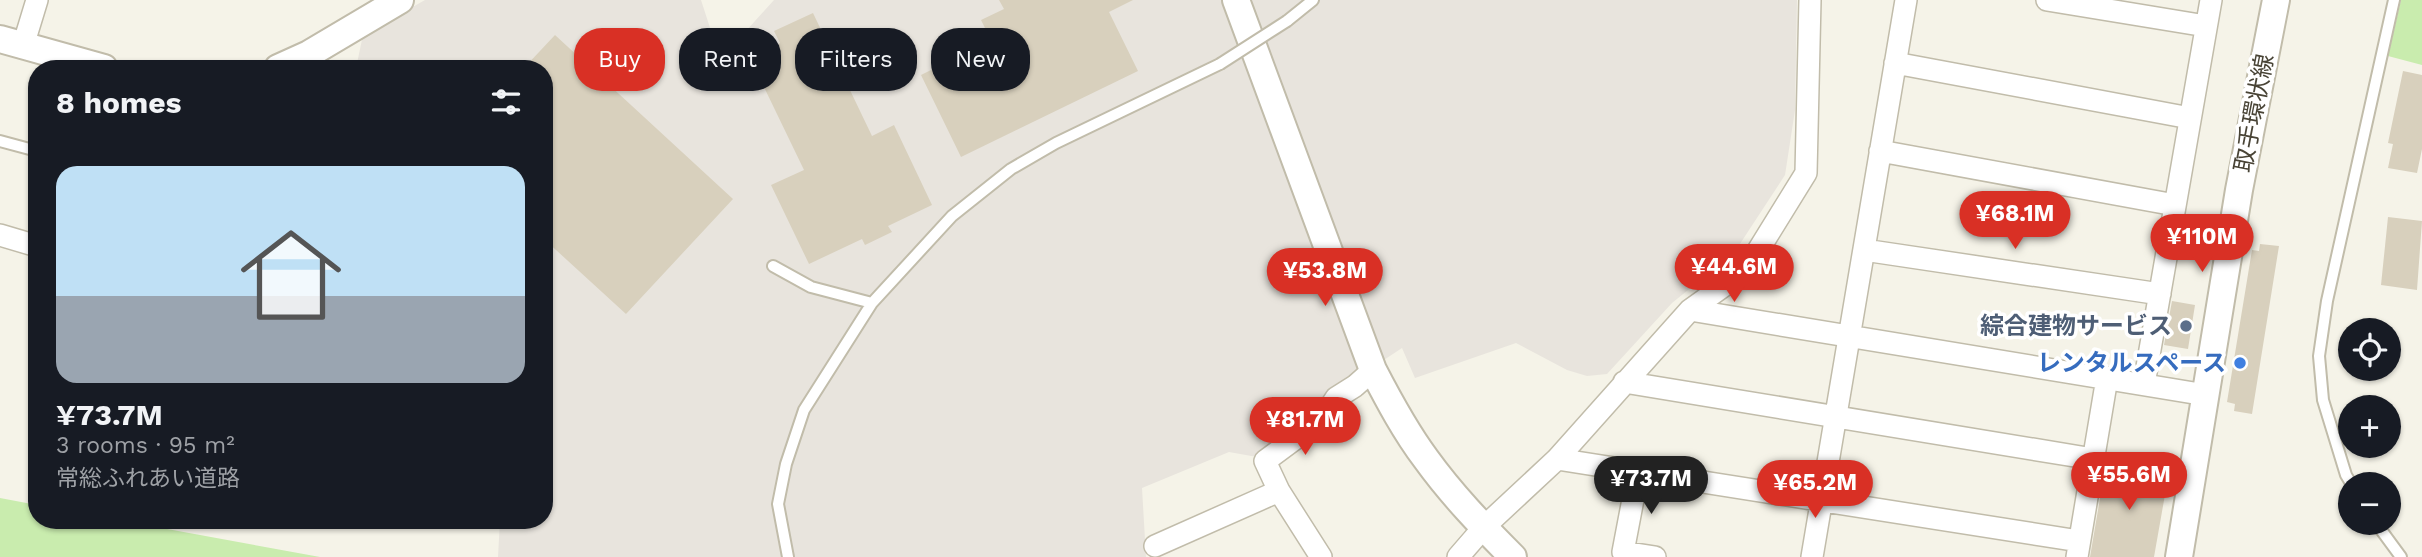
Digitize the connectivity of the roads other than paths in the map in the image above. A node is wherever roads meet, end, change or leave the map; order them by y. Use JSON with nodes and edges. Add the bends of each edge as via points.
{"nodes":[{"id":1,"x":37,"y":0,"type":"edge"},
{"id":2,"x":1236,"y":0,"type":"edge"},
{"id":3,"x":1313,"y":0,"type":"edge"},
{"id":4,"x":1810,"y":0,"type":"edge"},
{"id":5,"x":1906,"y":0,"type":"edge"},
{"id":6,"x":2047,"y":0,"type":"edge"},
{"id":7,"x":2211,"y":0,"type":"edge"},
{"id":8,"x":2276,"y":0,"type":"edge"},
{"id":9,"x":2394,"y":0,"type":"edge"},
{"id":10,"x":389,"y":3,"type":"edge"},
{"id":11,"x":2206,"y":26,"type":"junction"},
{"id":12,"x":12,"y":43,"type":"edge"},
{"id":13,"x":75,"y":60,"type":"edge"},
{"id":14,"x":296,"y":60,"type":"edge"},
{"id":15,"x":1895,"y":63,"type":"junction"},
{"id":16,"x":2190,"y":118,"type":"junction"},
{"id":17,"x":0,"y":141,"type":"edge"},
{"id":18,"x":28,"y":149,"type":"edge"},
{"id":19,"x":1880,"y":151,"type":"junction"},
{"id":20,"x":2175,"y":205,"type":"junction"},
{"id":21,"x":0,"y":235,"type":"edge"},
{"id":22,"x":28,"y":243,"type":"edge"},
{"id":23,"x":1864,"y":250,"type":"junction"},
{"id":24,"x":773,"y":266,"type":"dead end"},
{"id":25,"x":2160,"y":294,"type":"junction"},
{"id":26,"x":872,"y":303,"type":"junction"},
{"id":27,"x":1690,"y":310,"type":"junction"},
{"id":28,"x":1849,"y":334,"type":"junction"},
{"id":29,"x":1373,"y":370,"type":"junction"},
{"id":30,"x":2107,"y":378,"type":"junction"},
{"id":31,"x":1624,"y":382,"type":"junction"},
{"id":32,"x":2144,"y":384,"type":"junction"},
{"id":33,"x":2206,"y":395,"type":"junction"},
{"id":34,"x":1836,"y":416,"type":"junction"},
{"id":35,"x":1557,"y":459,"type":"junction"},
{"id":36,"x":2094,"y":459,"type":"junction"},
{"id":37,"x":2345,"y":472,"type":"edge"},
{"id":38,"x":1638,"y":473,"type":"junction"},
{"id":39,"x":1279,"y":491,"type":"junction"},
{"id":40,"x":1821,"y":500,"type":"junction"},
{"id":41,"x":1484,"y":527,"type":"junction"},
{"id":42,"x":2385,"y":535,"type":"edge"},
{"id":43,"x":1155,"y":546,"type":"dead end"},
{"id":44,"x":2078,"y":549,"type":"edge"},
{"id":45,"x":788,"y":557,"type":"edge"},
{"id":46,"x":1321,"y":557,"type":"edge"},
{"id":47,"x":1458,"y":557,"type":"edge"},
{"id":48,"x":1513,"y":557,"type":"edge"},
{"id":49,"x":1655,"y":557,"type":"edge"},
{"id":50,"x":1812,"y":557,"type":"edge"},
{"id":51,"x":2179,"y":557,"type":"edge"},
{"id":52,"x":2401,"y":557,"type":"edge"}],
"edges":[{"from":1,"to":12,"type":"street"},
{"from":2,"to":29,"type":"street"},
{"from":3,"to":26,"type":"lane","bridge":true,"via":[[1220,64],[1011,169],[952,216]]},
{"from":4,"to":27,"type":"street","via":[[1806,173],[1746,270]]},
{"from":5,"to":15,"type":"street"},
{"from":6,"to":11,"type":"street"},
{"from":7,"to":11,"type":"street"},
{"from":8,"to":33,"type":"street","name":"取手環状線"},
{"from":9,"to":37,"type":"lane","via":[[2327,301],[2319,356],[2323,400]]},
{"from":10,"to":14,"type":"street"},
{"from":11,"to":16,"type":"street"},
{"from":12,"to":13,"type":"street"},
{"from":15,"to":16,"type":"street"},
{"from":15,"to":19,"type":"street"},
{"from":16,"to":20,"type":"street"},
{"from":17,"to":18,"type":"lane"},
{"from":19,"to":20,"type":"street"},
{"from":19,"to":23,"type":"street"},
{"from":20,"to":25,"type":"street"},
{"from":21,"to":22,"type":"street"},
{"from":23,"to":25,"type":"street"},
{"from":23,"to":28,"type":"street"},
{"from":24,"to":26,"type":"lane","via":[[811,287]]},
{"from":25,"to":32,"type":"street"},
{"from":26,"to":45,"type":"lane","via":[[804,410],[789,453],[778,504]]},
{"from":27,"to":28,"type":"street"},
{"from":27,"to":31,"type":"street"},
{"from":28,"to":30,"type":"street"},
{"from":28,"to":34,"type":"street"},
{"from":29,"to":39,"type":"street","via":[[1336,398],[1323,418],[1265,461]]},
{"from":29,"to":41,"type":"street","via":[[1425,459]]},
{"from":30,"to":32,"type":"street"},
{"from":30,"to":36,"type":"street"},
{"from":31,"to":34,"type":"street"},
{"from":31,"to":35,"type":"street"},
{"from":32,"to":33,"type":"street"},
{"from":33,"to":51,"type":"street","name":"取手環状線"},
{"from":34,"to":36,"type":"street"},
{"from":34,"to":40,"type":"street"},
{"from":35,"to":38,"type":"street"},
{"from":35,"to":41,"type":"street"},
{"from":36,"to":44,"type":"street"},
{"from":38,"to":40,"type":"street"},
{"from":38,"to":49,"type":"street","via":[[1623,552]]},
{"from":39,"to":43,"type":"street"},
{"from":39,"to":46,"type":"street"},
{"from":40,"to":44,"type":"street"},
{"from":40,"to":50,"type":"street"},
{"from":41,"to":47,"type":"street"},
{"from":41,"to":48,"type":"street"},
{"from":42,"to":52,"type":"lane"}]}
